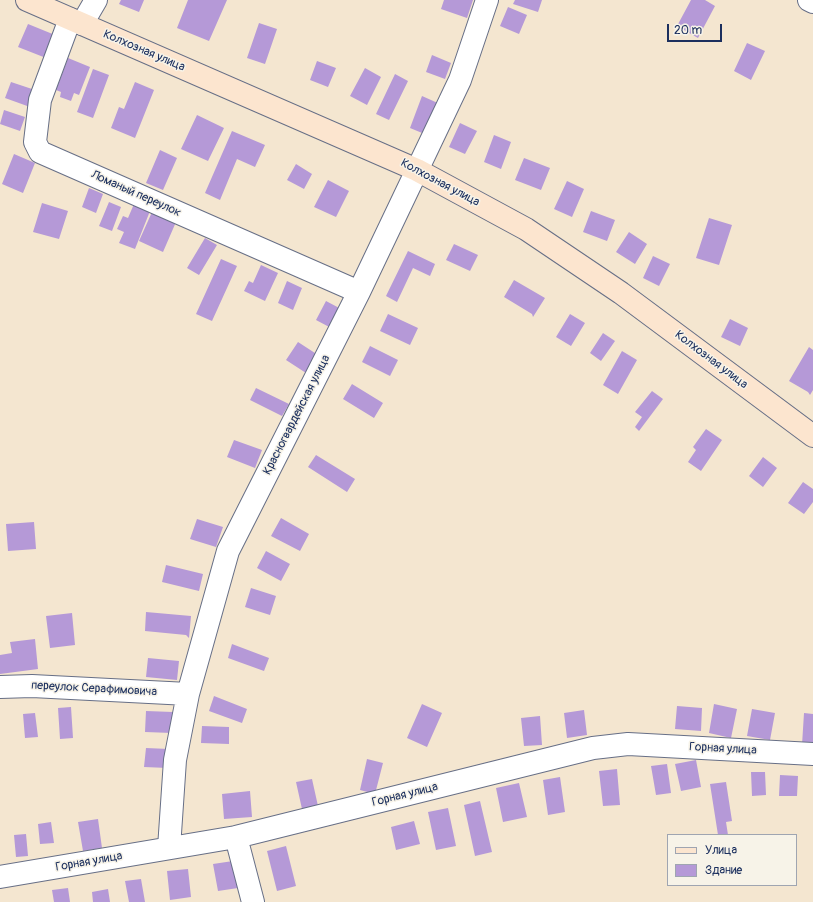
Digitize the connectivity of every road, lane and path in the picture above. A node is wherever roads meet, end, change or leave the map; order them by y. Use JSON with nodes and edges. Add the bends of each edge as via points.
{"nodes":[{"id":1,"x":27,"y":0,"type":"edge"},
{"id":2,"x":96,"y":0,"type":"edge"},
{"id":3,"x":487,"y":0,"type":"edge"},
{"id":4,"x":810,"y":0,"type":"edge"},
{"id":5,"x":813,"y":2,"type":"edge"},
{"id":6,"x":76,"y":22,"type":"junction"},
{"id":7,"x":417,"y":170,"type":"junction"},
{"id":8,"x":359,"y":292,"type":"junction"},
{"id":9,"x":813,"y":436,"type":"edge"},
{"id":10,"x":0,"y":687,"type":"edge"},
{"id":11,"x":188,"y":694,"type":"junction"},
{"id":12,"x":813,"y":754,"type":"edge"},
{"id":13,"x":236,"y":837,"type":"junction"},
{"id":14,"x":169,"y":848,"type":"junction"},
{"id":15,"x":0,"y":877,"type":"edge"},
{"id":16,"x":253,"y":902,"type":"edge"}],
"edges":[{"from":1,"to":6,"type":"street","name":"Колхозная улица"},
{"from":2,"to":6,"type":"street","name":"Ломаный переулок"},
{"from":3,"to":7,"type":"street","name":"Красногвардейская улица","via":[[460,80]]},
{"from":4,"to":5,"type":"street"},
{"from":6,"to":7,"type":"street","name":"Колхозная улица"},
{"from":6,"to":8,"type":"street","name":"Ломаный переулок","via":[[40,100],[35,142],[40,152]]},
{"from":7,"to":8,"type":"street","name":"Красногвардейская улица"},
{"from":7,"to":9,"type":"street","name":"Колхозная улица","via":[[526,229],[621,293]]},
{"from":8,"to":11,"type":"street","name":"Красногвардейская улица","via":[[228,551]]},
{"from":10,"to":11,"type":"street","name":"переулок Серафимовича","via":[[32,686]]},
{"from":11,"to":14,"type":"street","name":"Красногвардейская улица","via":[[175,760]]},
{"from":12,"to":13,"type":"street","name":"Горная улица","via":[[628,744],[592,748]]},
{"from":13,"to":14,"type":"street","name":"Горная улица"},
{"from":13,"to":16,"type":"street"},
{"from":14,"to":15,"type":"street","name":"Горная улица"}]}
